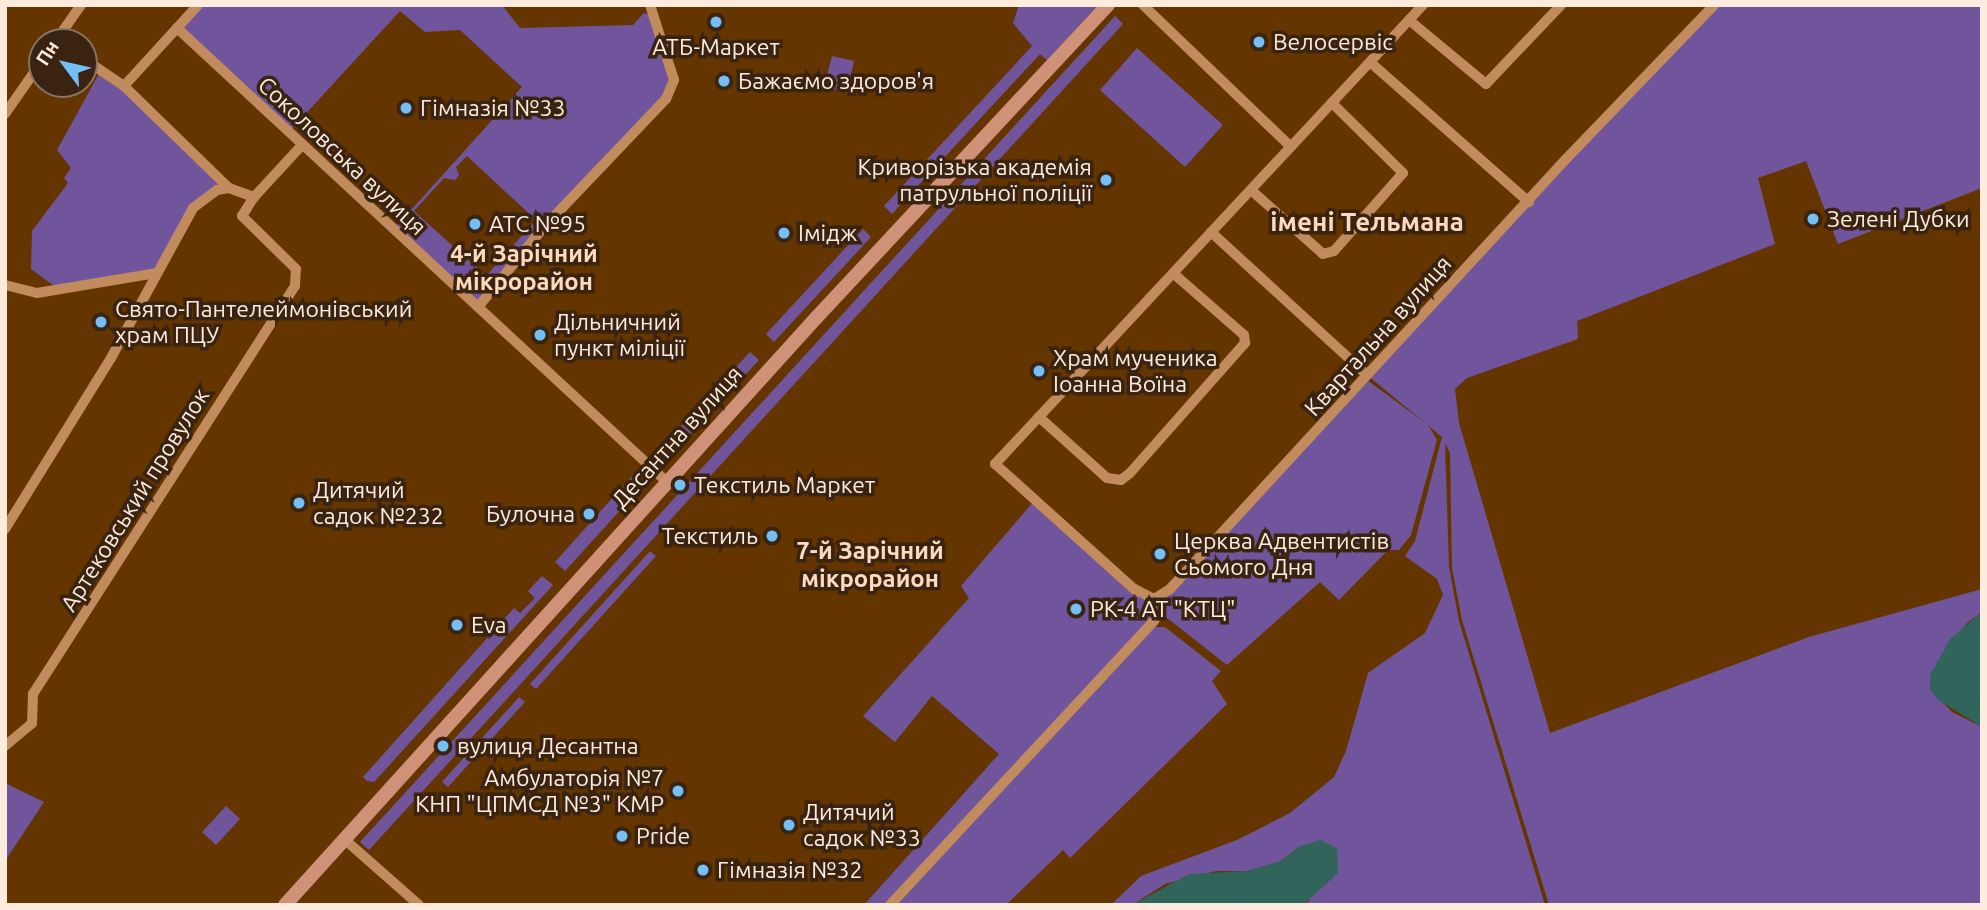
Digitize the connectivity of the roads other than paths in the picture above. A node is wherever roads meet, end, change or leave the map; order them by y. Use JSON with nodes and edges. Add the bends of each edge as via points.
{"nodes":[{"id":1,"x":81,"y":5,"type":"edge"},
{"id":2,"x":198,"y":5,"type":"edge"},
{"id":3,"x":650,"y":5,"type":"edge"},
{"id":4,"x":1108,"y":5,"type":"edge"},
{"id":5,"x":1143,"y":5,"type":"edge"},
{"id":6,"x":1423,"y":5,"type":"edge"},
{"id":7,"x":1561,"y":5,"type":"edge"},
{"id":8,"x":1714,"y":5,"type":"edge"},
{"id":9,"x":1409,"y":20,"type":"junction"},
{"id":10,"x":65,"y":28,"type":"edge"},
{"id":11,"x":177,"y":28,"type":"junction"},
{"id":12,"x":1370,"y":62,"type":"junction"},
{"id":13,"x":98,"y":68,"type":"edge"},
{"id":14,"x":28,"y":81,"type":"edge"},
{"id":15,"x":124,"y":86,"type":"junction"},
{"id":16,"x":1332,"y":103,"type":"junction"},
{"id":17,"x":5,"y":114,"type":"edge"},
{"id":18,"x":302,"y":145,"type":"junction"},
{"id":19,"x":1291,"y":147,"type":"junction"},
{"id":20,"x":229,"y":188,"type":"junction"},
{"id":21,"x":1251,"y":190,"type":"junction"},
{"id":22,"x":254,"y":198,"type":"junction"},
{"id":23,"x":1529,"y":202,"type":"junction"},
{"id":24,"x":1211,"y":232,"type":"junction"},
{"id":25,"x":157,"y":273,"type":"junction"},
{"id":26,"x":1173,"y":274,"type":"junction"},
{"id":27,"x":5,"y":285,"type":"edge"},
{"id":28,"x":478,"y":307,"type":"junction"},
{"id":29,"x":1366,"y":374,"type":"junction"},
{"id":30,"x":1039,"y":418,"type":"junction"},
{"id":31,"x":667,"y":482,"type":"junction"},
{"id":32,"x":5,"y":529,"type":"edge"},
{"id":33,"x":1154,"y":599,"type":"junction"},
{"id":34,"x":5,"y":746,"type":"edge"},
{"id":35,"x":343,"y":838,"type":"junction"},
{"id":36,"x":285,"y":905,"type":"edge"},
{"id":37,"x":419,"y":905,"type":"edge"},
{"id":38,"x":890,"y":905,"type":"edge"}],
"edges":[{"from":1,"to":10,"type":"street"},
{"from":2,"to":11,"type":"street"},
{"from":3,"to":28,"type":"street","via":[[674,79],[666,99],[544,227]]},
{"from":4,"to":31,"type":"main road","name":"Десантна вулиця"},
{"from":5,"to":19,"type":"street"},
{"from":6,"to":9,"type":"street"},
{"from":7,"to":9,"type":"street","via":[[1486,84]]},
{"from":8,"to":23,"type":"street","name":"Квартальна вулиця"},
{"from":9,"to":12,"type":"street"},
{"from":11,"to":15,"type":"street"},
{"from":11,"to":18,"type":"street","name":"Соколовська вулиця"},
{"from":12,"to":16,"type":"street"},
{"from":12,"to":23,"type":"street"},
{"from":13,"to":15,"type":"street"},
{"from":14,"to":17,"type":"street"},
{"from":15,"to":20,"type":"street"},
{"from":16,"to":19,"type":"street"},
{"from":16,"to":21,"type":"street","via":[[1403,173],[1343,242],[1323,254]]},
{"from":18,"to":22,"type":"street"},
{"from":18,"to":28,"type":"street","name":"Соколовська вулиця"},
{"from":19,"to":21,"type":"street"},
{"from":20,"to":22,"type":"street"},
{"from":20,"to":25,"type":"street","via":[[201,198]]},
{"from":21,"to":24,"type":"street"},
{"from":22,"to":34,"type":"street","name":"Артековський провулок","via":[[242,210],[244,220],[296,269],[295,285],[33,694],[32,723]]},
{"from":23,"to":29,"type":"street","name":"Квартальна вулиця"},
{"from":24,"to":26,"type":"street"},
{"from":24,"to":29,"type":"street"},
{"from":25,"to":27,"type":"street","via":[[49,292]]},
{"from":25,"to":32,"type":"street"},
{"from":26,"to":30,"type":"street"},
{"from":26,"to":30,"type":"street","via":[[1244,335],[1245,343],[1130,473],[1121,480],[1107,478]]},
{"from":28,"to":31,"type":"street","name":"Соколовська вулиця"},
{"from":29,"to":33,"type":"street","name":"Квартальна вулиця","via":[[1176,582]]},
{"from":30,"to":33,"type":"street","via":[[995,464],[1135,589]]},
{"from":31,"to":35,"type":"main road","name":"Десантна вулиця"},
{"from":33,"to":38,"type":"street","via":[[1152,609],[1158,615],[1153,622]]},
{"from":35,"to":36,"type":"main road","name":"Десантна вулиця"},
{"from":35,"to":37,"type":"street"}]}
